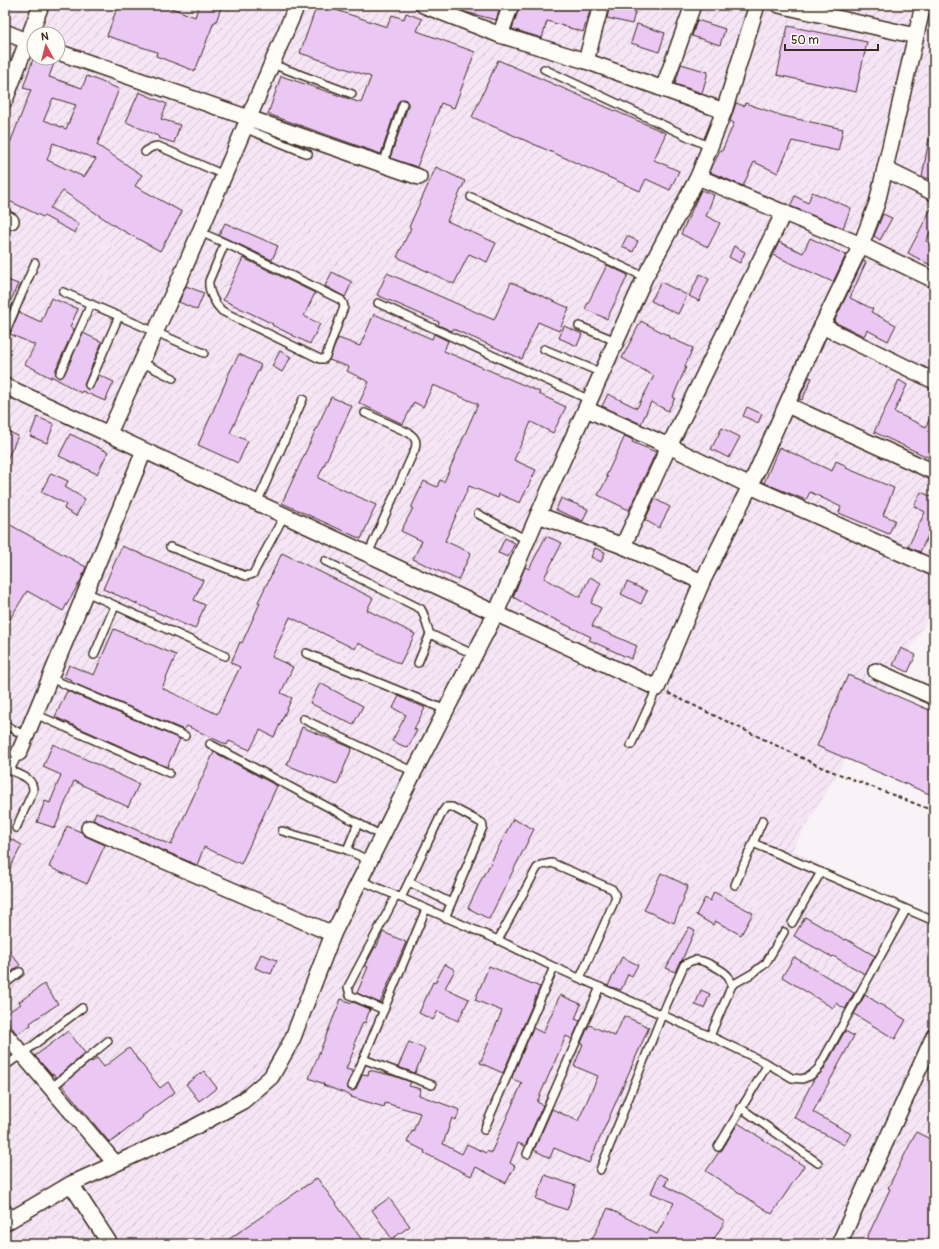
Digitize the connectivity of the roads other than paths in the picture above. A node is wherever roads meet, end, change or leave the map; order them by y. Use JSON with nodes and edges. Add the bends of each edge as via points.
{"nodes":[{"id":1,"x":41,"y":5,"type":"edge"},
{"id":2,"x":297,"y":5,"type":"edge"},
{"id":3,"x":511,"y":5,"type":"edge"},
{"id":4,"x":601,"y":5,"type":"edge"},
{"id":5,"x":693,"y":5,"type":"edge"},
{"id":6,"x":757,"y":5,"type":"edge"},
{"id":7,"x":779,"y":5,"type":"edge"},
{"id":8,"x":923,"y":5,"type":"edge"},
{"id":9,"x":431,"y":6,"type":"edge"},
{"id":10,"x":35,"y":26,"type":"edge"},
{"id":11,"x":5,"y":32,"type":"edge"},
{"id":12,"x":500,"y":34,"type":"junction"},
{"id":13,"x":916,"y":36,"type":"junction"},
{"id":14,"x":26,"y":41,"type":"edge"},
{"id":15,"x":26,"y":54,"type":"edge"},
{"id":16,"x":66,"y":55,"type":"edge"},
{"id":17,"x":586,"y":61,"type":"junction"},
{"id":18,"x":272,"y":64,"type":"junction"},
{"id":19,"x":544,"y":69,"type":"dead end"},
{"id":20,"x":663,"y":89,"type":"junction"},
{"id":21,"x":352,"y":94,"type":"dead end"},
{"id":22,"x":5,"y":100,"type":"edge"},
{"id":23,"x":403,"y":104,"type":"dead end"},
{"id":24,"x":724,"y":111,"type":"junction"},
{"id":25,"x":247,"y":123,"type":"junction"},
{"id":26,"x":710,"y":147,"type":"junction"},
{"id":27,"x":145,"y":152,"type":"dead end"},
{"id":28,"x":308,"y":154,"type":"dead end"},
{"id":29,"x":382,"y":164,"type":"junction"},
{"id":30,"x":885,"y":169,"type":"junction"},
{"id":31,"x":224,"y":175,"type":"junction"},
{"id":32,"x":419,"y":177,"type":"dead end"},
{"id":33,"x":698,"y":177,"type":"junction"},
{"id":34,"x":934,"y":193,"type":"edge"},
{"id":35,"x":471,"y":197,"type":"dead end"},
{"id":36,"x":784,"y":212,"type":"junction"},
{"id":37,"x":200,"y":232,"type":"junction"},
{"id":38,"x":225,"y":243,"type":"junction"},
{"id":39,"x":861,"y":245,"type":"junction"},
{"id":40,"x":36,"y":263,"type":"dead end"},
{"id":41,"x":645,"y":277,"type":"junction"},
{"id":42,"x":934,"y":280,"type":"edge"},
{"id":43,"x":63,"y":292,"type":"dead end"},
{"id":44,"x":378,"y":303,"type":"dead end"},
{"id":45,"x":91,"y":304,"type":"junction"},
{"id":46,"x":119,"y":316,"type":"junction"},
{"id":47,"x":579,"y":326,"type":"dead end"},
{"id":48,"x":822,"y":326,"type":"junction"},
{"id":49,"x":155,"y":331,"type":"junction"},
{"id":50,"x":5,"y":333,"type":"edge"},
{"id":51,"x":616,"y":341,"type":"junction"},
{"id":52,"x":544,"y":349,"type":"dead end"},
{"id":53,"x":204,"y":353,"type":"dead end"},
{"id":54,"x":141,"y":362,"type":"junction"},
{"id":55,"x":60,"y":373,"type":"dead end"},
{"id":56,"x":602,"y":373,"type":"junction"},
{"id":57,"x":173,"y":378,"type":"dead end"},
{"id":58,"x":934,"y":381,"type":"edge"},
{"id":59,"x":89,"y":385,"type":"dead end"},
{"id":60,"x":5,"y":386,"type":"edge"},
{"id":61,"x":303,"y":399,"type":"dead end"},
{"id":62,"x":588,"y":404,"type":"junction"},
{"id":63,"x":787,"y":405,"type":"junction"},
{"id":64,"x":365,"y":413,"type":"dead end"},
{"id":65,"x":109,"y":433,"type":"junction"},
{"id":66,"x":669,"y":446,"type":"junction"},
{"id":67,"x":144,"y":451,"type":"junction"},
{"id":68,"x":934,"y":472,"type":"edge"},
{"id":69,"x":750,"y":486,"type":"junction"},
{"id":70,"x":257,"y":503,"type":"junction"},
{"id":71,"x":478,"y":514,"type":"dead end"},
{"id":72,"x":538,"y":515,"type":"junction"},
{"id":73,"x":284,"y":516,"type":"junction"},
{"id":74,"x":527,"y":540,"type":"junction"},
{"id":75,"x":623,"y":546,"type":"junction"},
{"id":76,"x":170,"y":547,"type":"dead end"},
{"id":77,"x":368,"y":554,"type":"junction"},
{"id":78,"x":325,"y":562,"type":"dead end"},
{"id":79,"x":934,"y":568,"type":"edge"},
{"id":80,"x":702,"y":582,"type":"junction"},
{"id":81,"x":86,"y":592,"type":"junction"},
{"id":82,"x":115,"y":606,"type":"junction"},
{"id":83,"x":496,"y":613,"type":"junction"},
{"id":84,"x":430,"y":634,"type":"junction"},
{"id":85,"x":306,"y":653,"type":"dead end"},
{"id":86,"x":94,"y":655,"type":"dead end"},
{"id":87,"x":475,"y":655,"type":"junction"},
{"id":88,"x":225,"y":656,"type":"dead end"},
{"id":89,"x":418,"y":663,"type":"dead end"},
{"id":90,"x":876,"y":671,"type":"dead end"},
{"id":91,"x":50,"y":678,"type":"junction"},
{"id":92,"x":657,"y":688,"type":"junction"},
{"id":93,"x":934,"y":697,"type":"edge"},
{"id":94,"x":446,"y":710,"type":"junction"},
{"id":95,"x":35,"y":714,"type":"junction"},
{"id":96,"x":303,"y":719,"type":"dead end"},
{"id":97,"x":5,"y":725,"type":"edge"},
{"id":98,"x":26,"y":736,"type":"junction"},
{"id":99,"x":185,"y":736,"type":"dead end"},
{"id":100,"x":210,"y":744,"type":"dead end"},
{"id":101,"x":630,"y":745,"type":"dead end"},
{"id":102,"x":19,"y":753,"type":"joint"},
{"id":103,"x":8,"y":770,"type":"edge"},
{"id":104,"x":414,"y":772,"type":"junction"},
{"id":105,"x":169,"y":773,"type":"dead end"},
{"id":106,"x":764,"y":820,"type":"dead end"},
{"id":107,"x":358,"y":823,"type":"junction"},
{"id":108,"x":16,"y":828,"type":"dead end"},
{"id":109,"x":88,"y":828,"type":"dead end"},
{"id":110,"x":282,"y":831,"type":"dead end"},
{"id":111,"x":382,"y":836,"type":"junction"},
{"id":112,"x":754,"y":843,"type":"junction"},
{"id":113,"x":347,"y":850,"type":"junction"},
{"id":114,"x":370,"y":861,"type":"junction"},
{"id":115,"x":821,"y":872,"type":"junction"},
{"id":116,"x":360,"y":880,"type":"junction"},
{"id":117,"x":409,"y":882,"type":"junction"},
{"id":118,"x":735,"y":885,"type":"dead end"},
{"id":119,"x":399,"y":897,"type":"junction"},
{"id":120,"x":451,"y":903,"type":"junction"},
{"id":121,"x":426,"y":909,"type":"junction"},
{"id":122,"x":906,"y":910,"type":"junction"},
{"id":123,"x":445,"y":918,"type":"junction"},
{"id":124,"x":934,"y":921,"type":"edge"},
{"id":125,"x":792,"y":923,"type":"dead end"},
{"id":126,"x":784,"y":932,"type":"dead end"},
{"id":127,"x":333,"y":934,"type":"junction"},
{"id":128,"x":498,"y":940,"type":"junction"},
{"id":129,"x":554,"y":967,"type":"junction"},
{"id":130,"x":20,"y":972,"type":"dead end"},
{"id":131,"x":580,"y":978,"type":"junction"},
{"id":132,"x":5,"y":984,"type":"edge"},
{"id":133,"x":732,"y":985,"type":"junction"},
{"id":134,"x":600,"y":987,"type":"junction"},
{"id":135,"x":82,"y":1008,"type":"dead end"},
{"id":136,"x":384,"y":1010,"type":"junction"},
{"id":137,"x":662,"y":1015,"type":"junction"},
{"id":138,"x":5,"y":1034,"type":"edge"},
{"id":139,"x":710,"y":1036,"type":"junction"},
{"id":140,"x":934,"y":1036,"type":"edge"},
{"id":141,"x":108,"y":1041,"type":"dead end"},
{"id":142,"x":22,"y":1054,"type":"junction"},
{"id":143,"x":364,"y":1059,"type":"junction"},
{"id":144,"x":768,"y":1064,"type":"junction"},
{"id":145,"x":5,"y":1066,"type":"edge"},
{"id":146,"x":432,"y":1085,"type":"dead end"},
{"id":147,"x":352,"y":1086,"type":"dead end"},
{"id":148,"x":51,"y":1088,"type":"junction"},
{"id":149,"x":741,"y":1108,"type":"junction"},
{"id":150,"x":484,"y":1130,"type":"dead end"},
{"id":151,"x":718,"y":1147,"type":"dead end"},
{"id":152,"x":527,"y":1154,"type":"dead end"},
{"id":153,"x":115,"y":1163,"type":"junction"},
{"id":154,"x":818,"y":1163,"type":"dead end"},
{"id":155,"x":600,"y":1170,"type":"dead end"},
{"id":156,"x":71,"y":1184,"type":"junction"},
{"id":157,"x":8,"y":1215,"type":"edge"},
{"id":158,"x":110,"y":1244,"type":"edge"},
{"id":159,"x":839,"y":1244,"type":"edge"}],
"edges":[{"from":1,"to":10,"type":"street"},
{"from":2,"to":18,"type":"street"},
{"from":3,"to":12,"type":"street"},
{"from":4,"to":17,"type":"street"},
{"from":5,"to":20,"type":"street"},
{"from":6,"to":24,"type":"street"},
{"from":7,"to":13,"type":"street"},
{"from":8,"to":13,"type":"street"},
{"from":9,"to":12,"type":"street"},
{"from":11,"to":14,"type":"street"},
{"from":12,"to":17,"type":"street"},
{"from":13,"to":30,"type":"street"},
{"from":15,"to":22,"type":"street"},
{"from":16,"to":25,"type":"street"},
{"from":17,"to":20,"type":"street"},
{"from":18,"to":21,"type":"lane"},
{"from":18,"to":25,"type":"street"},
{"from":19,"to":26,"type":"lane"},
{"from":20,"to":24,"type":"street"},
{"from":23,"to":29,"type":"lane"},
{"from":24,"to":26,"type":"street"},
{"from":25,"to":28,"type":"lane"},
{"from":25,"to":29,"type":"street"},
{"from":25,"to":31,"type":"street"},
{"from":26,"to":33,"type":"street"},
{"from":27,"to":31,"type":"lane","via":[[158,146]]},
{"from":29,"to":32,"type":"street"},
{"from":30,"to":34,"type":"street"},
{"from":30,"to":39,"type":"street","via":[[877,204]]},
{"from":31,"to":37,"type":"street"},
{"from":33,"to":36,"type":"street"},
{"from":33,"to":41,"type":"street"},
{"from":35,"to":41,"type":"lane"},
{"from":36,"to":39,"type":"street"},
{"from":36,"to":66,"type":"street"},
{"from":37,"to":38,"type":"lane"},
{"from":37,"to":49,"type":"street"},
{"from":38,"to":38,"type":"lane","via":[[344,303],[324,359],[222,311],[216,305],[208,286]]},
{"from":39,"to":42,"type":"street"},
{"from":39,"to":48,"type":"street"},
{"from":40,"to":50,"type":"lane"},
{"from":41,"to":51,"type":"street"},
{"from":43,"to":45,"type":"lane"},
{"from":44,"to":62,"type":"lane"},
{"from":45,"to":46,"type":"lane"},
{"from":45,"to":55,"type":"lane"},
{"from":46,"to":49,"type":"lane"},
{"from":46,"to":59,"type":"lane"},
{"from":47,"to":51,"type":"lane"},
{"from":48,"to":58,"type":"street"},
{"from":48,"to":63,"type":"street"},
{"from":49,"to":53,"type":"lane"},
{"from":49,"to":54,"type":"street"},
{"from":51,"to":56,"type":"street"},
{"from":52,"to":56,"type":"lane"},
{"from":54,"to":57,"type":"lane"},
{"from":54,"to":65,"type":"street"},
{"from":56,"to":62,"type":"street"},
{"from":60,"to":65,"type":"street"},
{"from":61,"to":70,"type":"lane"},
{"from":62,"to":66,"type":"street"},
{"from":62,"to":72,"type":"street"},
{"from":63,"to":68,"type":"street"},
{"from":63,"to":69,"type":"street"},
{"from":64,"to":77,"type":"lane","via":[[409,433],[416,442]]},
{"from":65,"to":67,"type":"street"},
{"from":66,"to":69,"type":"street"},
{"from":66,"to":75,"type":"street"},
{"from":67,"to":70,"type":"street"},
{"from":67,"to":81,"type":"street"},
{"from":69,"to":79,"type":"street"},
{"from":69,"to":80,"type":"street"},
{"from":70,"to":73,"type":"street"},
{"from":71,"to":74,"type":"lane"},
{"from":72,"to":74,"type":"street"},
{"from":72,"to":75,"type":"street"},
{"from":73,"to":76,"type":"lane","via":[[253,574],[250,575],[246,576]]},
{"from":73,"to":77,"type":"street"},
{"from":74,"to":83,"type":"street"},
{"from":75,"to":80,"type":"street"},
{"from":77,"to":83,"type":"street"},
{"from":78,"to":84,"type":"lane","via":[[421,609]]},
{"from":80,"to":92,"type":"street"},
{"from":81,"to":82,"type":"lane"},
{"from":81,"to":91,"type":"street"},
{"from":82,"to":86,"type":"lane"},
{"from":82,"to":88,"type":"lane"},
{"from":83,"to":87,"type":"street"},
{"from":83,"to":92,"type":"street"},
{"from":84,"to":87,"type":"lane"},
{"from":84,"to":89,"type":"lane"},
{"from":85,"to":94,"type":"lane"},
{"from":87,"to":94,"type":"street"},
{"from":90,"to":93,"type":"street"},
{"from":91,"to":95,"type":"street"},
{"from":91,"to":99,"type":"lane"},
{"from":92,"to":101,"type":"lane"},
{"from":94,"to":104,"type":"street"},
{"from":95,"to":98,"type":"street"},
{"from":95,"to":105,"type":"lane"},
{"from":96,"to":104,"type":"lane"},
{"from":97,"to":98,"type":"lane"},
{"from":98,"to":102,"type":"street"},
{"from":100,"to":107,"type":"lane"},
{"from":102,"to":103,"type":"lane"},
{"from":103,"to":108,"type":"lane","via":[[30,780],[33,785],[33,791]]},
{"from":104,"to":111,"type":"street"},
{"from":106,"to":112,"type":"lane"},
{"from":107,"to":111,"type":"lane"},
{"from":107,"to":113,"type":"lane"},
{"from":109,"to":127,"type":"street"},
{"from":110,"to":113,"type":"lane"},
{"from":111,"to":114,"type":"street"},
{"from":112,"to":115,"type":"lane"},
{"from":112,"to":118,"type":"lane"},
{"from":113,"to":114,"type":"lane"},
{"from":114,"to":116,"type":"street"},
{"from":115,"to":122,"type":"lane"},
{"from":115,"to":125,"type":"lane"},
{"from":116,"to":119,"type":"lane"},
{"from":116,"to":127,"type":"street"},
{"from":117,"to":119,"type":"lane"},
{"from":117,"to":120,"type":"lane"},
{"from":117,"to":120,"type":"lane","via":[[443,811],[452,807],[482,823],[483,827]]},
{"from":119,"to":121,"type":"lane"},
{"from":119,"to":136,"type":"lane","via":[[348,987],[350,995]]},
{"from":120,"to":123,"type":"lane"},
{"from":121,"to":123,"type":"lane"},
{"from":121,"to":136,"type":"lane"},
{"from":122,"to":124,"type":"lane"},
{"from":122,"to":144,"type":"lane","via":[[818,1069],[802,1080],[792,1078]]},
{"from":123,"to":128,"type":"lane"},
{"from":126,"to":133,"type":"lane","via":[[766,963]]},
{"from":127,"to":153,"type":"street","via":[[292,1040],[271,1077],[244,1101],[189,1130]]},
{"from":128,"to":129,"type":"lane"},
{"from":128,"to":131,"type":"lane","via":[[541,865],[552,863],[612,889],[616,897]]},
{"from":129,"to":131,"type":"lane"},
{"from":129,"to":150,"type":"lane"},
{"from":130,"to":132,"type":"lane"},
{"from":131,"to":134,"type":"lane"},
{"from":133,"to":137,"type":"lane","via":[[729,977],[706,962],[688,962],[684,965]]},
{"from":133,"to":139,"type":"lane"},
{"from":134,"to":137,"type":"lane"},
{"from":134,"to":152,"type":"lane"},
{"from":135,"to":142,"type":"lane"},
{"from":136,"to":143,"type":"lane"},
{"from":137,"to":139,"type":"lane"},
{"from":137,"to":155,"type":"lane"},
{"from":138,"to":142,"type":"street"},
{"from":139,"to":144,"type":"lane"},
{"from":140,"to":159,"type":"street"},
{"from":141,"to":148,"type":"lane"},
{"from":142,"to":145,"type":"lane"},
{"from":142,"to":148,"type":"street"},
{"from":143,"to":146,"type":"lane"},
{"from":143,"to":147,"type":"lane"},
{"from":144,"to":149,"type":"lane"},
{"from":148,"to":153,"type":"street"},
{"from":149,"to":151,"type":"lane"},
{"from":149,"to":154,"type":"lane"},
{"from":153,"to":156,"type":"street"},
{"from":156,"to":157,"type":"street"},
{"from":156,"to":158,"type":"street"}]}
